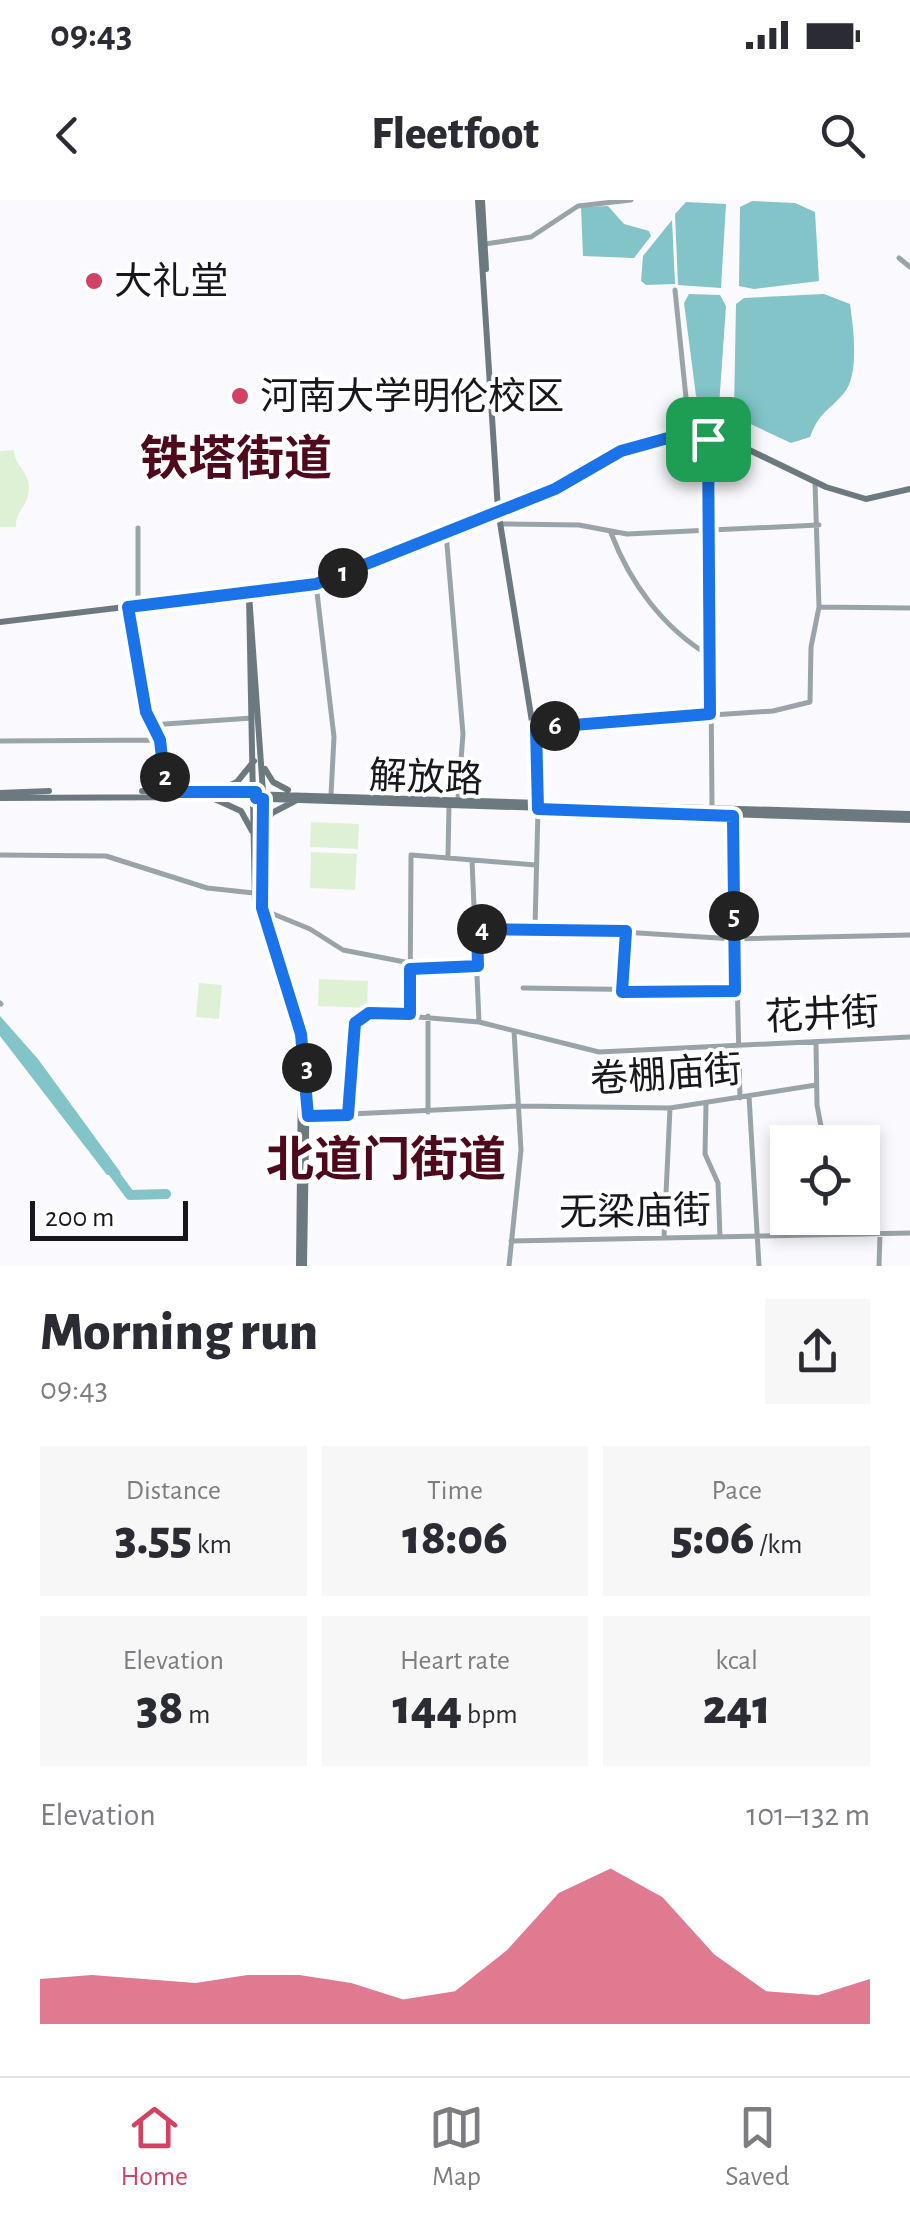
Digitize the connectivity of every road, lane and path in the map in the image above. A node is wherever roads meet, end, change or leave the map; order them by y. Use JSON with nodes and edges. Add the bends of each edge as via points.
{"nodes":[{"id":1,"x":480,"y":200,"type":"edge"},
{"id":2,"x":631,"y":200,"type":"edge"},
{"id":3,"x":485,"y":244,"type":"junction"},
{"id":4,"x":899,"y":258,"type":"dead end"},
{"id":5,"x":910,"y":267,"type":"edge"},
{"id":6,"x":674,"y":290,"type":"dead end"},
{"id":7,"x":690,"y":437,"type":"junction"},
{"id":8,"x":708,"y":439,"type":"junction"},
{"id":9,"x":815,"y":482,"type":"junction"},
{"id":10,"x":910,"y":490,"type":"edge"},
{"id":11,"x":500,"y":510,"type":"junction"},
{"id":12,"x":504,"y":524,"type":"junction"},
{"id":13,"x":819,"y":525,"type":"junction"},
{"id":14,"x":138,"y":528,"type":"dead end"},
{"id":15,"x":446,"y":530,"type":"junction"},
{"id":16,"x":710,"y":530,"type":"junction"},
{"id":17,"x":610,"y":532,"type":"junction"},
{"id":18,"x":316,"y":584,"type":"junction"},
{"id":19,"x":249,"y":594,"type":"junction"},
{"id":20,"x":128,"y":607,"type":"junction"},
{"id":21,"x":138,"y":607,"type":"junction"},
{"id":22,"x":818,"y":607,"type":"junction"},
{"id":23,"x":910,"y":608,"type":"edge"},
{"id":24,"x":0,"y":622,"type":"edge"},
{"id":25,"x":710,"y":656,"type":"junction"},
{"id":26,"x":710,"y":714,"type":"junction"},
{"id":27,"x":252,"y":718,"type":"junction"},
{"id":28,"x":151,"y":725,"type":"junction"},
{"id":29,"x":536,"y":728,"type":"junction"},
{"id":30,"x":160,"y":740,"type":"junction"},
{"id":31,"x":0,"y":741,"type":"edge"},
{"id":32,"x":258,"y":759,"type":"junction"},
{"id":33,"x":166,"y":792,"type":"junction"},
{"id":34,"x":209,"y":794,"type":"junction"},
{"id":35,"x":331,"y":794,"type":"junction"},
{"id":36,"x":0,"y":796,"type":"edge"},
{"id":37,"x":259,"y":796,"type":"junction"},
{"id":38,"x":298,"y":797,"type":"junction"},
{"id":39,"x":458,"y":799,"type":"junction"},
{"id":40,"x":537,"y":804,"type":"junction"},
{"id":41,"x":449,"y":805,"type":"junction"},
{"id":42,"x":712,"y":806,"type":"junction"},
{"id":43,"x":733,"y":816,"type":"junction"},
{"id":44,"x":910,"y":817,"type":"edge"},
{"id":45,"x":257,"y":840,"type":"junction"},
{"id":46,"x":0,"y":855,"type":"edge"},
{"id":47,"x":448,"y":855,"type":"junction"},
{"id":48,"x":472,"y":859,"type":"junction"},
{"id":49,"x":536,"y":864,"type":"junction"},
{"id":50,"x":254,"y":893,"type":"junction"},
{"id":51,"x":262,"y":908,"type":"junction"},
{"id":52,"x":534,"y":927,"type":"junction"},
{"id":53,"x":477,"y":929,"type":"junction"},
{"id":54,"x":626,"y":931,"type":"junction"},
{"id":55,"x":910,"y":935,"type":"edge"},
{"id":56,"x":734,"y":939,"type":"junction"},
{"id":57,"x":410,"y":966,"type":"junction"},
{"id":58,"x":478,"y":966,"type":"junction"},
{"id":59,"x":523,"y":988,"type":"dead end"},
{"id":60,"x":735,"y":991,"type":"junction"},
{"id":61,"x":622,"y":992,"type":"junction"},
{"id":62,"x":410,"y":1014,"type":"junction"},
{"id":63,"x":428,"y":1016,"type":"junction"},
{"id":64,"x":479,"y":1022,"type":"junction"},
{"id":65,"x":514,"y":1030,"type":"junction"},
{"id":66,"x":910,"y":1036,"type":"edge"},
{"id":67,"x":816,"y":1043,"type":"junction"},
{"id":68,"x":737,"y":1047,"type":"junction"},
{"id":69,"x":816,"y":1085,"type":"junction"},
{"id":70,"x":749,"y":1096,"type":"junction"},
{"id":71,"x":740,"y":1098,"type":"junction"},
{"id":72,"x":706,"y":1104,"type":"junction"},
{"id":73,"x":520,"y":1106,"type":"junction"},
{"id":74,"x":670,"y":1108,"type":"junction"},
{"id":75,"x":428,"y":1112,"type":"junction"},
{"id":76,"x":348,"y":1115,"type":"junction"},
{"id":77,"x":308,"y":1116,"type":"junction"},
{"id":78,"x":822,"y":1125,"type":"edge"},
{"id":79,"x":910,"y":1232,"type":"edge"},
{"id":80,"x":880,"y":1234,"type":"edge"},
{"id":81,"x":783,"y":1235,"type":"edge"},
{"id":82,"x":880,"y":1235,"type":"edge"},
{"id":83,"x":760,"y":1236,"type":"junction"},
{"id":84,"x":664,"y":1237,"type":"junction"},
{"id":85,"x":720,"y":1237,"type":"junction"},
{"id":86,"x":511,"y":1241,"type":"junction"},
{"id":87,"x":301,"y":1266,"type":"edge"},
{"id":88,"x":509,"y":1266,"type":"edge"},
{"id":89,"x":759,"y":1266,"type":"edge"},
{"id":90,"x":879,"y":1266,"type":"edge"}],
"edges":[{"from":1,"to":3,"type":"main road"},
{"from":1,"to":11,"type":"main road"},
{"from":2,"to":3,"type":"street","via":[[578,206],[531,238]]},
{"from":3,"to":11,"type":"main road"},
{"from":4,"to":5,"type":"street"},
{"from":6,"to":7,"type":"street"},
{"from":7,"to":8,"type":"main road"},
{"from":7,"to":11,"type":"main road","via":[[621,451],[562,486]]},
{"from":8,"to":9,"type":"main road","via":[[743,447]]},
{"from":8,"to":16,"type":"street"},
{"from":9,"to":10,"type":"main road","via":[[871,500]]},
{"from":9,"to":13,"type":"street"},
{"from":11,"to":12,"type":"main road"},
{"from":11,"to":15,"type":"main road"},
{"from":11,"to":40,"type":"main road","via":[[533,728]]},
{"from":12,"to":17,"type":"street"},
{"from":12,"to":29,"type":"main road"},
{"from":13,"to":16,"type":"street"},
{"from":13,"to":22,"type":"street"},
{"from":14,"to":21,"type":"street"},
{"from":15,"to":18,"type":"main road"},
{"from":15,"to":39,"type":"street","via":[[462,734]]},
{"from":16,"to":17,"type":"street"},
{"from":16,"to":25,"type":"street"},
{"from":17,"to":25,"type":"street","via":[[630,578],[651,605],[687,643]]},
{"from":18,"to":19,"type":"main road"},
{"from":18,"to":35,"type":"street","via":[[334,737]]},
{"from":19,"to":21,"type":"main road"},
{"from":19,"to":27,"type":"main road"},
{"from":19,"to":32,"type":"main road"},
{"from":20,"to":21,"type":"main road"},
{"from":20,"to":24,"type":"main road"},
{"from":20,"to":28,"type":"street"},
{"from":22,"to":23,"type":"street"},
{"from":22,"to":26,"type":"street","via":[[810,702],[790,710]]},
{"from":25,"to":26,"type":"street"},
{"from":26,"to":29,"type":"street"},
{"from":26,"to":42,"type":"street"},
{"from":27,"to":28,"type":"street"},
{"from":27,"to":32,"type":"main road"},
{"from":28,"to":30,"type":"street"},
{"from":29,"to":40,"type":"main road"},
{"from":30,"to":31,"type":"street"},
{"from":30,"to":33,"type":"street"},
{"from":32,"to":34,"type":"main road","via":[[237,782]]},
{"from":32,"to":37,"type":"main road"},
{"from":32,"to":38,"type":"main road","via":[[274,782]]},
{"from":33,"to":34,"type":"main road","name":"解放路"},
{"from":33,"to":36,"type":"main road","name":"解放路"},
{"from":34,"to":36,"type":"main road","name":"解放路"},
{"from":34,"to":37,"type":"main road","name":"解放路"},
{"from":34,"to":45,"type":"main road","via":[[242,812]]},
{"from":35,"to":38,"type":"main road","name":"解放路"},
{"from":35,"to":39,"type":"main road","name":"解放路"},
{"from":37,"to":38,"type":"main road","name":"解放路"},
{"from":37,"to":45,"type":"main road"},
{"from":38,"to":41,"type":"main road","name":"解放路"},
{"from":38,"to":45,"type":"main road","via":[[272,814]]},
{"from":39,"to":40,"type":"main road","name":"解放路"},
{"from":40,"to":41,"type":"main road","name":"解放路"},
{"from":40,"to":42,"type":"main road","name":"解放路"},
{"from":40,"to":43,"type":"main road","name":"解放路"},
{"from":40,"to":49,"type":"street"},
{"from":41,"to":47,"type":"street"},
{"from":42,"to":44,"type":"main road","name":"解放路"},
{"from":43,"to":44,"type":"main road","name":"解放路"},
{"from":43,"to":56,"type":"street"},
{"from":45,"to":50,"type":"main road"},
{"from":45,"to":51,"type":"main road"},
{"from":46,"to":50,"type":"street","via":[[106,856],[207,888]]},
{"from":47,"to":48,"type":"street"},
{"from":47,"to":57,"type":"street","via":[[411,854]]},
{"from":48,"to":49,"type":"street"},
{"from":48,"to":53,"type":"street"},
{"from":49,"to":52,"type":"street"},
{"from":50,"to":87,"type":"main road","via":[[302,1073]]},
{"from":51,"to":57,"type":"street","via":[[344,950]]},
{"from":51,"to":77,"type":"main road","via":[[301,1034]]},
{"from":52,"to":53,"type":"street"},
{"from":52,"to":54,"type":"street"},
{"from":53,"to":58,"type":"street"},
{"from":54,"to":56,"type":"street"},
{"from":54,"to":61,"type":"street"},
{"from":55,"to":56,"type":"street"},
{"from":56,"to":60,"type":"street"},
{"from":57,"to":58,"type":"street"},
{"from":57,"to":62,"type":"street"},
{"from":58,"to":64,"type":"street"},
{"from":59,"to":61,"type":"street"},
{"from":60,"to":61,"type":"street"},
{"from":60,"to":68,"type":"street"},
{"from":62,"to":63,"type":"street","name":"花井街"},
{"from":62,"to":76,"type":"street","name":"花井街","via":[[369,1013],[355,1023]]},
{"from":63,"to":64,"type":"street","name":"花井街"},
{"from":63,"to":75,"type":"street"},
{"from":64,"to":65,"type":"street","name":"花井街"},
{"from":65,"to":68,"type":"street","name":"花井街","via":[[599,1052]]},
{"from":65,"to":73,"type":"street"},
{"from":66,"to":67,"type":"street","name":"花井街"},
{"from":67,"to":68,"type":"street","name":"花井街"},
{"from":67,"to":69,"type":"street"},
{"from":68,"to":71,"type":"street"},
{"from":69,"to":70,"type":"street","name":"卷棚庙街"},
{"from":69,"to":78,"type":"street"},
{"from":70,"to":71,"type":"street","name":"卷棚庙街"},
{"from":70,"to":83,"type":"street"},
{"from":71,"to":72,"type":"street","name":"卷棚庙街"},
{"from":72,"to":74,"type":"street","name":"卷棚庙街"},
{"from":72,"to":85,"type":"street","via":[[705,1154],[718,1182]]},
{"from":73,"to":74,"type":"street","name":"卷棚庙街"},
{"from":73,"to":75,"type":"street","name":"卷棚庙街"},
{"from":73,"to":86,"type":"street"},
{"from":74,"to":84,"type":"street"},
{"from":75,"to":76,"type":"street","name":"卷棚庙街"},
{"from":76,"to":77,"type":"street","name":"卷棚庙街"},
{"from":77,"to":87,"type":"main road"},
{"from":79,"to":80,"type":"street","name":"无梁庙街"},
{"from":81,"to":83,"type":"street","name":"无梁庙街"},
{"from":82,"to":90,"type":"street"},
{"from":83,"to":85,"type":"street","name":"无梁庙街"},
{"from":83,"to":89,"type":"street"},
{"from":84,"to":85,"type":"street","name":"无梁庙街"},
{"from":84,"to":86,"type":"street","name":"无梁庙街"},
{"from":86,"to":88,"type":"street"}]}
